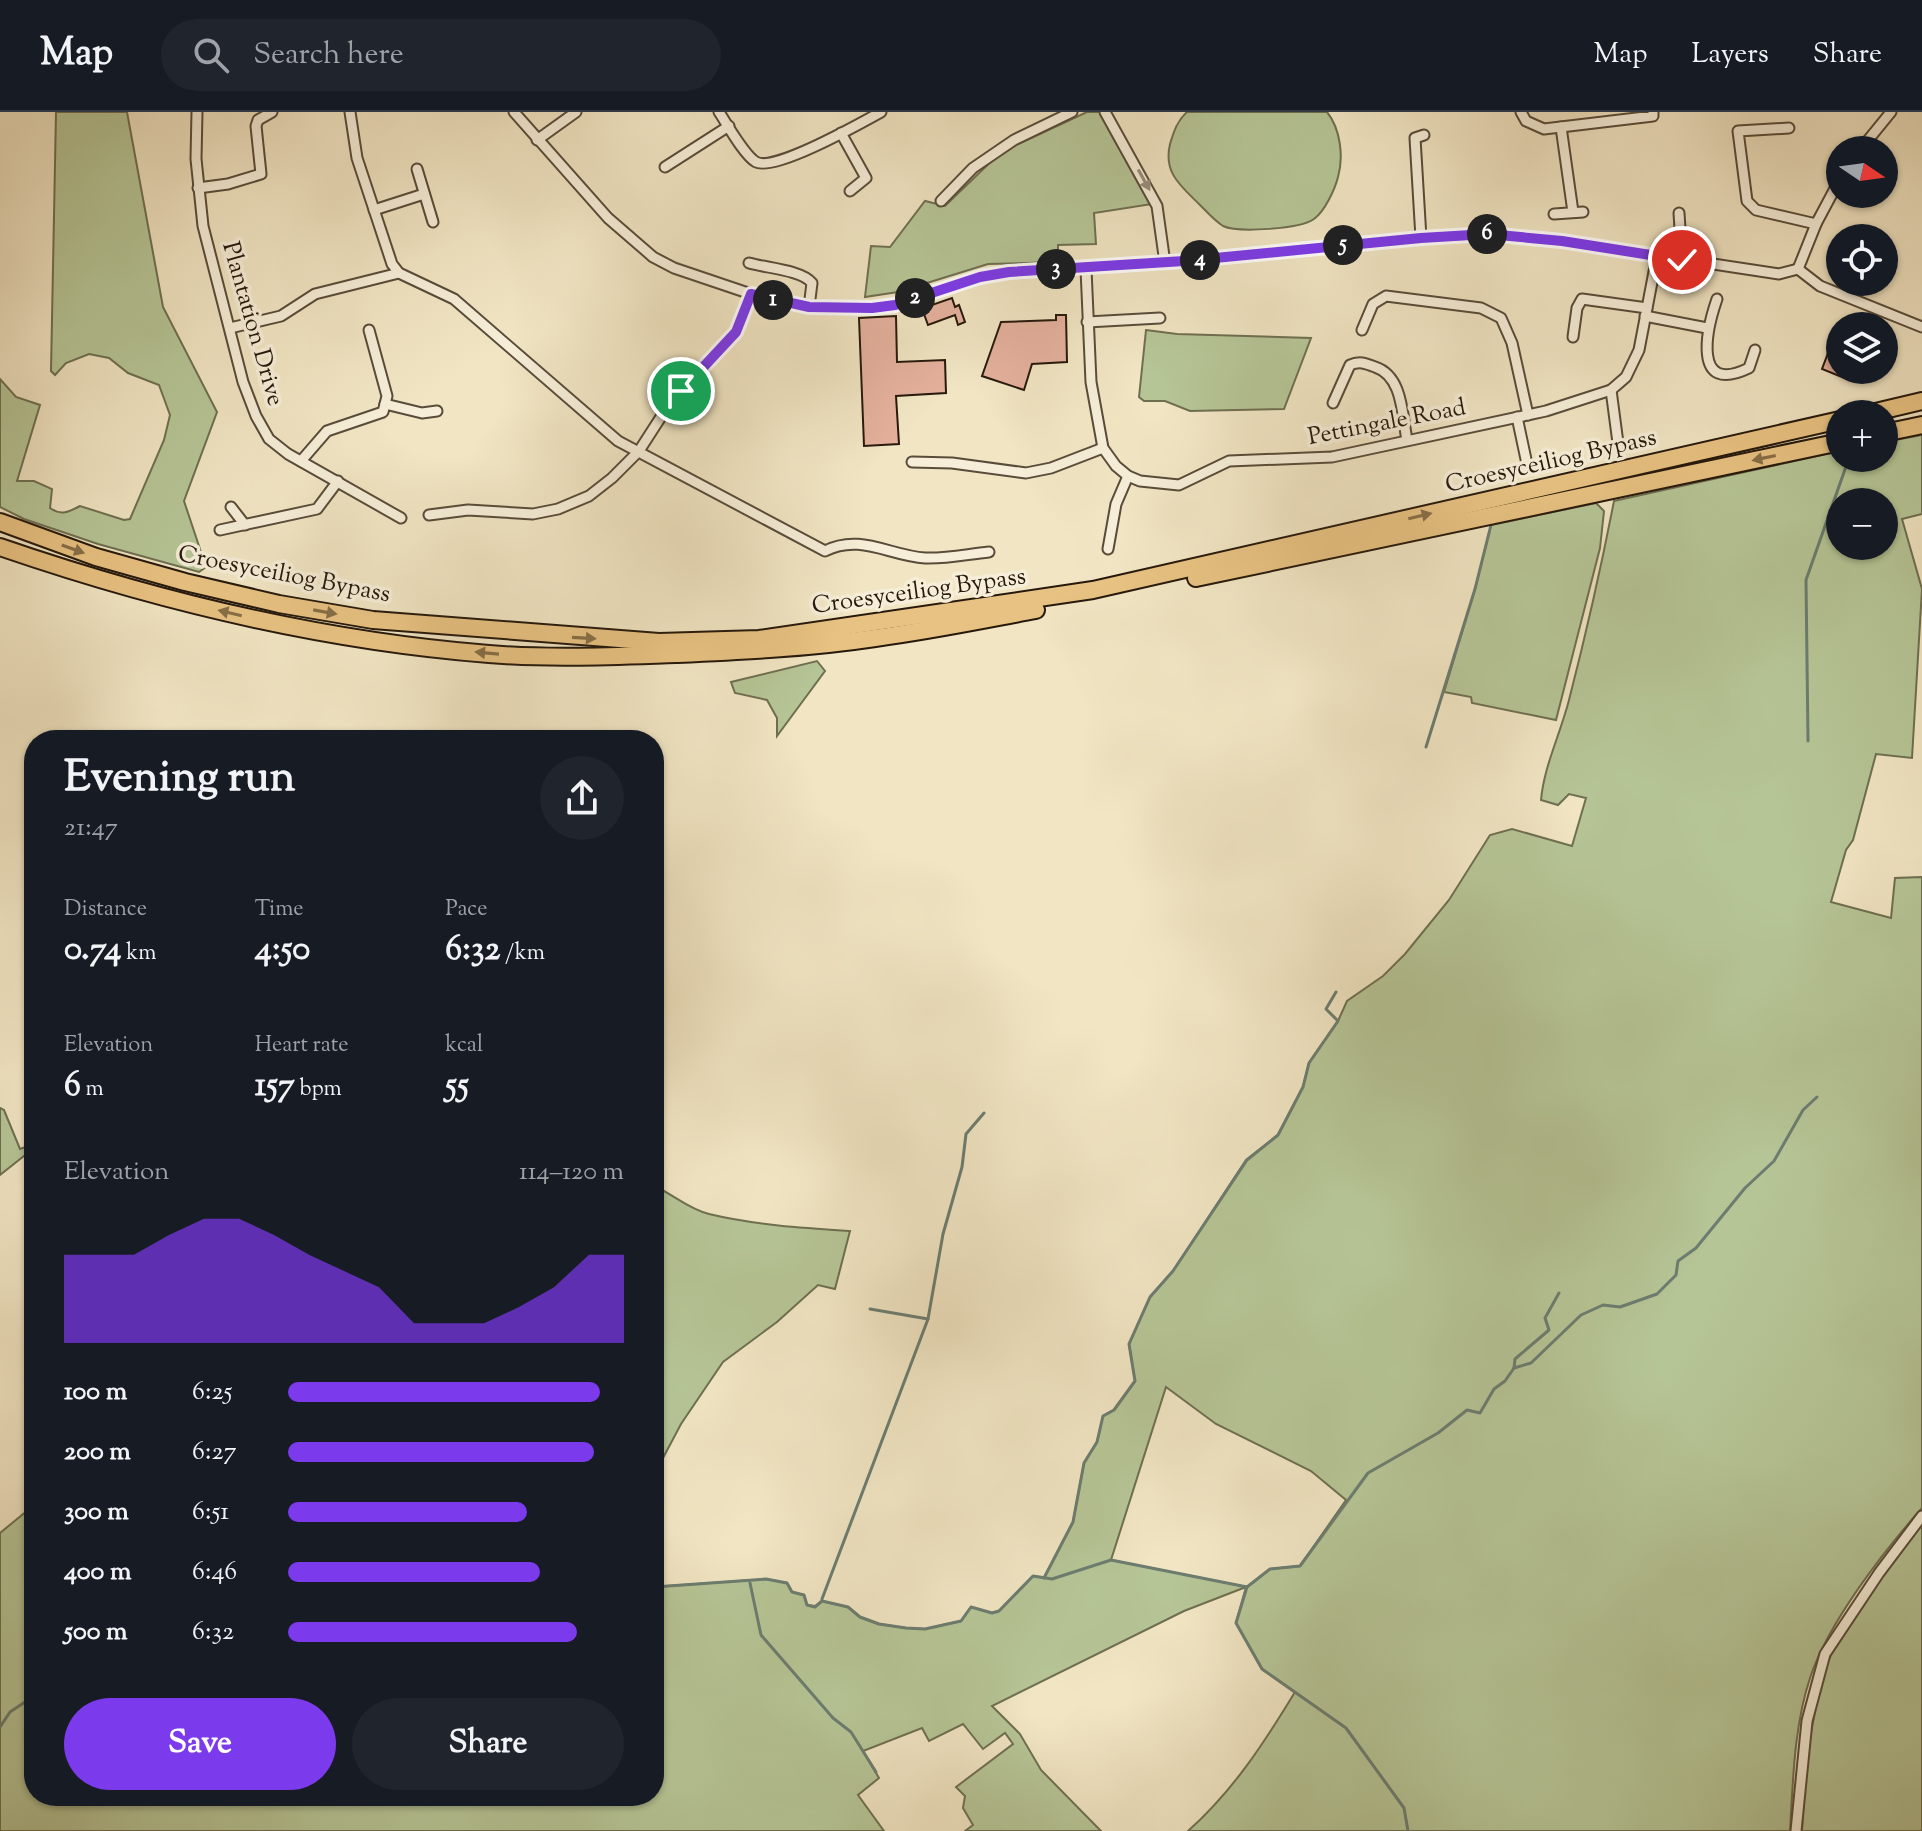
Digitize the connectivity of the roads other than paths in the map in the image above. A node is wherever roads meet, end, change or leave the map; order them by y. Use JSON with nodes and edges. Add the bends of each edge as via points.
{"nodes":[{"id":1,"x":197,"y":112,"type":"edge"},
{"id":2,"x":272,"y":112,"type":"edge"},
{"id":3,"x":350,"y":112,"type":"edge"},
{"id":4,"x":514,"y":112,"type":"edge"},
{"id":5,"x":576,"y":112,"type":"edge"},
{"id":6,"x":719,"y":112,"type":"edge"},
{"id":7,"x":881,"y":112,"type":"edge"},
{"id":8,"x":1072,"y":112,"type":"edge"},
{"id":9,"x":1105,"y":112,"type":"edge"},
{"id":10,"x":1521,"y":112,"type":"edge"},
{"id":11,"x":1653,"y":112,"type":"edge"},
{"id":12,"x":1891,"y":112,"type":"edge"},
{"id":13,"x":865,"y":116,"type":"edge"},
{"id":14,"x":729,"y":126,"type":"junction"},
{"id":15,"x":1561,"y":127,"type":"junction"},
{"id":16,"x":1789,"y":128,"type":"dead end"},
{"id":17,"x":841,"y":133,"type":"junction"},
{"id":18,"x":1424,"y":135,"type":"dead end"},
{"id":19,"x":1871,"y":136,"type":"edge"},
{"id":20,"x":537,"y":140,"type":"junction"},
{"id":21,"x":665,"y":167,"type":"dead end"},
{"id":22,"x":417,"y":169,"type":"dead end"},
{"id":23,"x":198,"y":188,"type":"junction"},
{"id":24,"x":850,"y":191,"type":"dead end"},
{"id":25,"x":424,"y":194,"type":"junction"},
{"id":26,"x":941,"y":201,"type":"dead end"},
{"id":27,"x":1826,"y":205,"type":"edge"},
{"id":28,"x":374,"y":210,"type":"junction"},
{"id":29,"x":1679,"y":213,"type":"dead end"},
{"id":30,"x":1554,"y":214,"type":"dead end"},
{"id":31,"x":433,"y":222,"type":"dead end"},
{"id":32,"x":1816,"y":224,"type":"junction"},
{"id":33,"x":1421,"y":238,"type":"junction"},
{"id":34,"x":1657,"y":256,"type":"junction"},
{"id":35,"x":1682,"y":260,"type":"junction"},
{"id":36,"x":749,"y":263,"type":"dead end"},
{"id":37,"x":1165,"y":263,"type":"junction"},
{"id":38,"x":1086,"y":269,"type":"junction"},
{"id":39,"x":1798,"y":269,"type":"junction"},
{"id":40,"x":399,"y":273,"type":"junction"},
{"id":41,"x":751,"y":294,"type":"junction"},
{"id":42,"x":1717,"y":299,"type":"dead end"},
{"id":43,"x":809,"y":307,"type":"junction"},
{"id":44,"x":1646,"y":312,"type":"junction"},
{"id":45,"x":1160,"y":318,"type":"dead end"},
{"id":46,"x":1087,"y":322,"type":"junction"},
{"id":47,"x":1922,"y":327,"type":"edge"},
{"id":48,"x":230,"y":328,"type":"junction"},
{"id":49,"x":1707,"y":328,"type":"junction"},
{"id":50,"x":369,"y":330,"type":"dead end"},
{"id":51,"x":1376,"y":330,"type":"dead end"},
{"id":52,"x":1573,"y":337,"type":"dead end"},
{"id":53,"x":1755,"y":350,"type":"dead end"},
{"id":54,"x":1611,"y":390,"type":"junction"},
{"id":55,"x":1338,"y":391,"type":"junction"},
{"id":56,"x":1349,"y":396,"type":"dead end"},
{"id":57,"x":1922,"y":401,"type":"edge"},
{"id":58,"x":1333,"y":403,"type":"dead end"},
{"id":59,"x":385,"y":404,"type":"junction"},
{"id":60,"x":1898,"y":407,"type":"edge"},
{"id":61,"x":437,"y":411,"type":"dead end"},
{"id":62,"x":1528,"y":415,"type":"junction"},
{"id":63,"x":1517,"y":417,"type":"junction"},
{"id":64,"x":1826,"y":423,"type":"edge"},
{"id":65,"x":1922,"y":425,"type":"edge"},
{"id":66,"x":1898,"y":430,"type":"edge"},
{"id":67,"x":1407,"y":440,"type":"junction"},
{"id":68,"x":1618,"y":443,"type":"dead end"},
{"id":69,"x":1826,"y":445,"type":"edge"},
{"id":70,"x":1103,"y":448,"type":"junction"},
{"id":71,"x":639,"y":451,"type":"junction"},
{"id":72,"x":301,"y":461,"type":"junction"},
{"id":73,"x":912,"y":462,"type":"dead end"},
{"id":74,"x":1527,"y":464,"type":"dead end"},
{"id":75,"x":1128,"y":476,"type":"junction"},
{"id":76,"x":338,"y":481,"type":"junction"},
{"id":77,"x":231,"y":507,"type":"dead end"},
{"id":78,"x":429,"y":515,"type":"dead end"},
{"id":79,"x":401,"y":518,"type":"dead end"},
{"id":80,"x":0,"y":522,"type":"edge"},
{"id":81,"x":245,"y":525,"type":"junction"},
{"id":82,"x":220,"y":530,"type":"dead end"},
{"id":83,"x":0,"y":547,"type":"edge"},
{"id":84,"x":1108,"y":549,"type":"dead end"},
{"id":85,"x":989,"y":552,"type":"dead end"},
{"id":86,"x":1922,"y":1516,"type":"edge"},
{"id":87,"x":1796,"y":1831,"type":"edge"}],
"edges":[{"from":1,"to":23,"type":"street","name":"Plantation Drive"},
{"from":2,"to":23,"type":"street","via":[[256,126],[261,174]]},
{"from":3,"to":28,"type":"street"},
{"from":4,"to":20,"type":"street"},
{"from":5,"to":20,"type":"street"},
{"from":6,"to":14,"type":"street"},
{"from":7,"to":13,"type":"street"},
{"from":8,"to":26,"type":"street","via":[[1014,140],[973,168]]},
{"from":9,"to":37,"type":"street","one_way":true,"via":[[1157,206]]},
{"from":10,"to":15,"type":"street","via":[[1535,127]]},
{"from":11,"to":15,"type":"street"},
{"from":12,"to":19,"type":"street"},
{"from":13,"to":17,"type":"street"},
{"from":14,"to":17,"type":"street","via":[[754,161],[765,165]]},
{"from":14,"to":21,"type":"street"},
{"from":15,"to":30,"type":"street","via":[[1578,212]]},
{"from":16,"to":32,"type":"street","via":[[1738,131],[1747,201],[1756,210]]},
{"from":17,"to":24,"type":"street","via":[[866,178]]},
{"from":18,"to":33,"type":"street","via":[[1415,138]]},
{"from":20,"to":41,"type":"street","via":[[608,218],[653,257]]},
{"from":22,"to":25,"type":"street"},
{"from":23,"to":48,"type":"street","name":"Plantation Drive"},
{"from":25,"to":28,"type":"street"},
{"from":25,"to":31,"type":"street"},
{"from":27,"to":32,"type":"street"},
{"from":28,"to":40,"type":"street"},
{"from":29,"to":35,"type":"street"},
{"from":32,"to":39,"type":"street"},
{"from":33,"to":34,"type":"street","via":[[1488,234]]},
{"from":33,"to":37,"type":"street"},
{"from":34,"to":35,"type":"street"},
{"from":34,"to":44,"type":"street"},
{"from":35,"to":39,"type":"street","via":[[1779,274]]},
{"from":36,"to":43,"type":"street","via":[[808,278]]},
{"from":37,"to":38,"type":"street"},
{"from":38,"to":43,"type":"street","via":[[980,277],[895,305]]},
{"from":38,"to":46,"type":"street"},
{"from":39,"to":47,"type":"street","via":[[1820,286]]},
{"from":40,"to":48,"type":"street","via":[[315,294],[281,316]]},
{"from":40,"to":71,"type":"street","via":[[454,299],[605,431]]},
{"from":41,"to":43,"type":"street"},
{"from":41,"to":71,"type":"street","via":[[736,332],[668,406]]},
{"from":42,"to":49,"type":"street"},
{"from":44,"to":49,"type":"street"},
{"from":44,"to":52,"type":"street","via":[[1582,299]]},
{"from":44,"to":54,"type":"street","via":[[1635,359]]},
{"from":45,"to":46,"type":"street"},
{"from":46,"to":70,"type":"street","via":[[1094,414]]},
{"from":48,"to":72,"type":"street","name":"Plantation Drive","via":[[256,416],[269,439]]},
{"from":49,"to":53,"type":"street","via":[[1707,356],[1722,374],[1749,368]]},
{"from":50,"to":59,"type":"street"},
{"from":51,"to":62,"type":"street","via":[[1363,327],[1373,304],[1386,296],[1481,308],[1501,318]]},
{"from":54,"to":62,"type":"street","name":"Pettingale Road"},
{"from":54,"to":68,"type":"street"},
{"from":55,"to":56,"type":"street"},
{"from":55,"to":58,"type":"street"},
{"from":55,"to":67,"type":"street","via":[[1352,363],[1388,373],[1395,381]]},
{"from":57,"to":60,"type":"highway"},
{"from":59,"to":61,"type":"street"},
{"from":59,"to":72,"type":"street","via":[[383,412],[327,431]]},
{"from":62,"to":63,"type":"street","name":"Pettingale Road"},
{"from":63,"to":67,"type":"street","name":"Pettingale Road"},
{"from":63,"to":74,"type":"street"},
{"from":80,"to":64,"type":"highway","name":"Croesyceiliog Bypass","one_way":true,"via":[[185,582],[373,620],[659,642],[759,639],[1093,590]]},
{"from":65,"to":66,"type":"highway"},
{"from":67,"to":75,"type":"street","name":"Pettingale Road","via":[[1332,457],[1229,461],[1179,485]]},
{"from":69,"to":83,"type":"highway","name":"Croesyceiliog Bypass","one_way":true,"via":[[1093,600],[874,639],[755,650],[578,657],[403,645],[231,613]]},
{"from":70,"to":73,"type":"street","via":[[1026,473]]},
{"from":70,"to":75,"type":"street"},
{"from":71,"to":78,"type":"street","via":[[589,496],[558,509]]},
{"from":71,"to":85,"type":"street","via":[[825,551],[868,544],[924,558]]},
{"from":72,"to":76,"type":"street","name":"Plantation Drive"},
{"from":75,"to":84,"type":"street","via":[[1116,504]]},
{"from":76,"to":79,"type":"street","name":"Plantation Drive"},
{"from":76,"to":81,"type":"street","via":[[317,509]]},
{"from":77,"to":81,"type":"street"},
{"from":81,"to":82,"type":"street"},
{"from":86,"to":87,"type":"street","via":[[1821,1665],[1801,1755]]}]}
